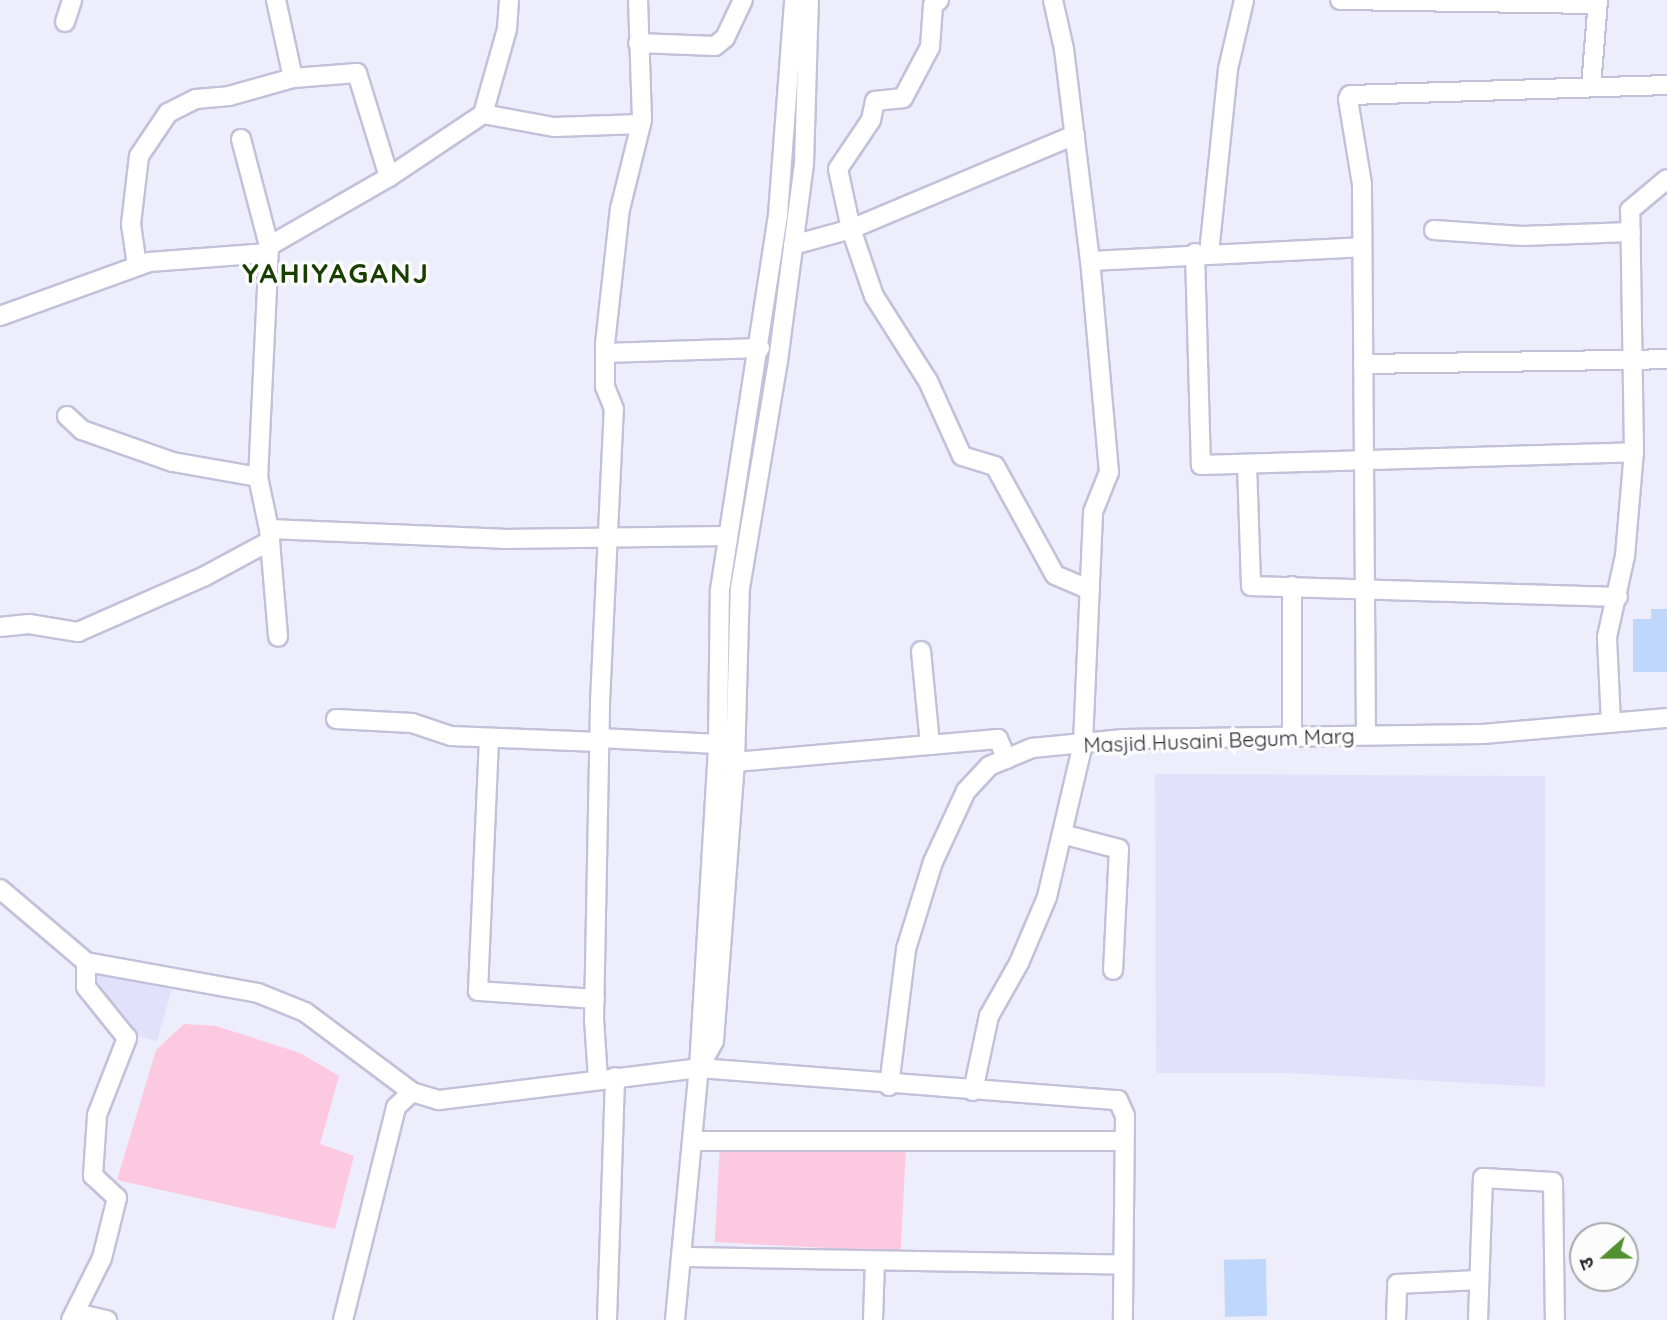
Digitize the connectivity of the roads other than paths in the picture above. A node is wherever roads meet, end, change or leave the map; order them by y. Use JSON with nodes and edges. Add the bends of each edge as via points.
{"nodes":[{"id":1,"x":72,"y":0,"type":"edge"},
{"id":2,"x":276,"y":0,"type":"edge"},
{"id":3,"x":509,"y":0,"type":"edge"},
{"id":4,"x":638,"y":0,"type":"edge"},
{"id":5,"x":743,"y":0,"type":"edge"},
{"id":6,"x":794,"y":0,"type":"edge"},
{"id":7,"x":809,"y":0,"type":"edge"},
{"id":8,"x":939,"y":0,"type":"edge"},
{"id":9,"x":1053,"y":0,"type":"edge"},
{"id":10,"x":1244,"y":0,"type":"edge"},
{"id":11,"x":1340,"y":0,"type":"edge"},
{"id":12,"x":1597,"y":2,"type":"edge"},
{"id":13,"x":65,"y":22,"type":"dead end"},
{"id":14,"x":638,"y":43,"type":"junction"},
{"id":15,"x":293,"y":78,"type":"junction"},
{"id":16,"x":1667,"y":85,"type":"edge"},
{"id":17,"x":1591,"y":87,"type":"junction"},
{"id":18,"x":483,"y":114,"type":"junction"},
{"id":19,"x":640,"y":124,"type":"junction"},
{"id":20,"x":1075,"y":135,"type":"junction"},
{"id":21,"x":241,"y":139,"type":"dead end"},
{"id":22,"x":389,"y":177,"type":"junction"},
{"id":23,"x":1667,"y":179,"type":"edge"},
{"id":24,"x":851,"y":229,"type":"junction"},
{"id":25,"x":1434,"y":230,"type":"dead end"},
{"id":26,"x":1631,"y":232,"type":"junction"},
{"id":27,"x":793,"y":246,"type":"junction"},
{"id":28,"x":1362,"y":247,"type":"junction"},
{"id":29,"x":268,"y":249,"type":"junction"},
{"id":30,"x":1202,"y":253,"type":"junction"},
{"id":31,"x":1090,"y":261,"type":"junction"},
{"id":32,"x":137,"y":266,"type":"junction"},
{"id":33,"x":0,"y":316,"type":"edge"},
{"id":34,"x":760,"y":348,"type":"junction"},
{"id":35,"x":605,"y":353,"type":"junction"},
{"id":36,"x":1667,"y":359,"type":"edge"},
{"id":37,"x":1633,"y":362,"type":"junction"},
{"id":38,"x":1363,"y":365,"type":"junction"},
{"id":39,"x":67,"y":416,"type":"dead end"},
{"id":40,"x":1634,"y":452,"type":"junction"},
{"id":41,"x":1364,"y":461,"type":"junction"},
{"id":42,"x":1247,"y":464,"type":"junction"},
{"id":43,"x":258,"y":477,"type":"junction"},
{"id":44,"x":270,"y":535,"type":"junction"},
{"id":45,"x":726,"y":536,"type":"junction"},
{"id":46,"x":608,"y":540,"type":"junction"},
{"id":47,"x":1292,"y":586,"type":"junction"},
{"id":48,"x":1090,"y":590,"type":"junction"},
{"id":49,"x":1365,"y":590,"type":"junction"},
{"id":50,"x":1618,"y":597,"type":"junction"},
{"id":51,"x":0,"y":626,"type":"edge"},
{"id":52,"x":278,"y":637,"type":"dead end"},
{"id":53,"x":921,"y":650,"type":"dead end"},
{"id":54,"x":1667,"y":718,"type":"edge"},
{"id":55,"x":336,"y":719,"type":"dead end"},
{"id":56,"x":1611,"y":723,"type":"junction"},
{"id":57,"x":1366,"y":735,"type":"junction"},
{"id":58,"x":1292,"y":736,"type":"junction"},
{"id":59,"x":489,"y":739,"type":"junction"},
{"id":60,"x":599,"y":740,"type":"junction"},
{"id":61,"x":1083,"y":743,"type":"junction"},
{"id":62,"x":718,"y":744,"type":"junction"},
{"id":63,"x":930,"y":745,"type":"junction"},
{"id":64,"x":1007,"y":759,"type":"junction"},
{"id":65,"x":735,"y":762,"type":"junction"},
{"id":66,"x":1062,"y":834,"type":"junction"},
{"id":67,"x":0,"y":889,"type":"edge"},
{"id":68,"x":86,"y":962,"type":"junction"},
{"id":69,"x":1113,"y":970,"type":"dead end"},
{"id":70,"x":595,"y":999,"type":"junction"},
{"id":71,"x":699,"y":1068,"type":"junction"},
{"id":72,"x":606,"y":1078,"type":"junction"},
{"id":73,"x":889,"y":1086,"type":"junction"},
{"id":74,"x":973,"y":1091,"type":"junction"},
{"id":75,"x":412,"y":1092,"type":"junction"},
{"id":76,"x":693,"y":1141,"type":"junction"},
{"id":77,"x":1125,"y":1141,"type":"junction"},
{"id":78,"x":682,"y":1257,"type":"junction"},
{"id":79,"x":875,"y":1261,"type":"junction"},
{"id":80,"x":1123,"y":1265,"type":"junction"},
{"id":81,"x":1478,"y":1280,"type":"junction"},
{"id":82,"x":74,"y":1316,"type":"edge"},
{"id":83,"x":107,"y":1320,"type":"edge"},
{"id":84,"x":344,"y":1320,"type":"edge"},
{"id":85,"x":607,"y":1320,"type":"edge"},
{"id":86,"x":675,"y":1320,"type":"edge"},
{"id":87,"x":873,"y":1320,"type":"edge"},
{"id":88,"x":1123,"y":1320,"type":"edge"},
{"id":89,"x":1396,"y":1320,"type":"edge"},
{"id":90,"x":1478,"y":1320,"type":"edge"},
{"id":91,"x":1555,"y":1320,"type":"edge"}],
"edges":[{"from":1,"to":13,"type":"street"},
{"from":2,"to":15,"type":"street"},
{"from":3,"to":18,"type":"street","via":[[507,29]]},
{"from":4,"to":14,"type":"street"},
{"from":5,"to":14,"type":"street","via":[[725,37],[715,46]]},
{"from":6,"to":34,"type":"street","via":[[778,215]]},
{"from":7,"to":27,"type":"street","via":[[804,164]]},
{"from":8,"to":24,"type":"street","via":[[933,5],[930,47],[903,98],[875,101],[871,120],[838,169]]},
{"from":9,"to":20,"type":"street"},
{"from":10,"to":30,"type":"street","via":[[1228,69]]},
{"from":11,"to":12,"type":"street"},
{"from":12,"to":17,"type":"street"},
{"from":14,"to":19,"type":"street"},
{"from":15,"to":22,"type":"street","via":[[357,73]]},
{"from":15,"to":32,"type":"street","via":[[229,96],[196,99],[168,113],[139,156],[131,224]]},
{"from":16,"to":17,"type":"street"},
{"from":17,"to":28,"type":"street","via":[[1350,95],[1362,184]]},
{"from":18,"to":19,"type":"street","via":[[554,127]]},
{"from":18,"to":22,"type":"street"},
{"from":19,"to":35,"type":"street","via":[[620,209]]},
{"from":20,"to":24,"type":"street"},
{"from":20,"to":31,"type":"street"},
{"from":21,"to":29,"type":"street"},
{"from":22,"to":29,"type":"street"},
{"from":23,"to":26,"type":"street","via":[[1630,210]]},
{"from":24,"to":27,"type":"street"},
{"from":24,"to":48,"type":"street","via":[[874,296],[928,381],[962,456],[995,466],[1055,575]]},
{"from":25,"to":26,"type":"street","via":[[1522,236]]},
{"from":26,"to":37,"type":"street"},
{"from":27,"to":65,"type":"street","via":[[740,588]]},
{"from":28,"to":30,"type":"street"},
{"from":28,"to":38,"type":"street"},
{"from":29,"to":32,"type":"street"},
{"from":29,"to":43,"type":"street"},
{"from":30,"to":31,"type":"street"},
{"from":30,"to":42,"type":"street","via":[[1200,465]]},
{"from":31,"to":48,"type":"street","via":[[1109,471],[1093,512]]},
{"from":32,"to":33,"type":"street"},
{"from":34,"to":35,"type":"street"},
{"from":34,"to":45,"type":"street"},
{"from":35,"to":46,"type":"street","via":[[605,387],[614,409]]},
{"from":36,"to":37,"type":"street"},
{"from":37,"to":38,"type":"street"},
{"from":37,"to":40,"type":"street"},
{"from":38,"to":41,"type":"street"},
{"from":39,"to":43,"type":"street","via":[[82,430],[173,463]]},
{"from":40,"to":41,"type":"street"},
{"from":40,"to":50,"type":"street"},
{"from":41,"to":42,"type":"street"},
{"from":41,"to":49,"type":"street"},
{"from":42,"to":47,"type":"street","via":[[1251,586]]},
{"from":43,"to":44,"type":"street"},
{"from":44,"to":46,"type":"street"},
{"from":44,"to":51,"type":"street","via":[[205,576],[78,632],[29,624]]},
{"from":44,"to":52,"type":"street"},
{"from":45,"to":46,"type":"street"},
{"from":45,"to":62,"type":"street"},
{"from":46,"to":60,"type":"street"},
{"from":47,"to":49,"type":"street"},
{"from":47,"to":58,"type":"street"},
{"from":48,"to":61,"type":"street"},
{"from":49,"to":50,"type":"street"},
{"from":49,"to":57,"type":"street"},
{"from":50,"to":56,"type":"street","via":[[1608,637]]},
{"from":53,"to":63,"type":"street"},
{"from":54,"to":56,"type":"street","name":"Masjid Husaini Begum Marg"},
{"from":55,"to":59,"type":"street","via":[[412,723],[451,736]]},
{"from":56,"to":57,"type":"street","name":"Masjid Husaini Begum Marg","via":[[1483,734]]},
{"from":57,"to":58,"type":"street","name":"Masjid Husaini Begum Marg"},
{"from":58,"to":61,"type":"street","name":"Masjid Husaini Begum Marg"},
{"from":59,"to":60,"type":"street"},
{"from":59,"to":70,"type":"street","via":[[478,992]]},
{"from":60,"to":62,"type":"street"},
{"from":60,"to":70,"type":"street"},
{"from":61,"to":64,"type":"street","name":"Masjid Husaini Begum Marg","via":[[1032,748]]},
{"from":61,"to":66,"type":"street"},
{"from":62,"to":71,"type":"street"},
{"from":63,"to":64,"type":"street","via":[[998,739]]},
{"from":63,"to":65,"type":"street"},
{"from":64,"to":73,"type":"street","name":"Masjid Husaini Begum Marg","via":[[989,766],[966,791],[933,862],[906,949]]},
{"from":65,"to":71,"type":"street","via":[[714,1041]]},
{"from":66,"to":69,"type":"street","via":[[1119,849]]},
{"from":66,"to":74,"type":"street","via":[[1047,897],[1019,963],[989,1016]]},
{"from":67,"to":68,"type":"street"},
{"from":68,"to":75,"type":"street","via":[[258,993],[305,1012]]},
{"from":68,"to":82,"type":"street","via":[[86,987],[127,1038],[97,1115],[93,1176],[117,1198],[102,1258]]},
{"from":70,"to":72,"type":"street"},
{"from":71,"to":72,"type":"street"},
{"from":71,"to":73,"type":"street"},
{"from":71,"to":76,"type":"street"},
{"from":72,"to":75,"type":"street","via":[[439,1100]]},
{"from":72,"to":85,"type":"street"},
{"from":73,"to":74,"type":"street"},
{"from":74,"to":77,"type":"street","via":[[1118,1100],[1125,1116]]},
{"from":75,"to":84,"type":"street","via":[[396,1107]]},
{"from":76,"to":77,"type":"street"},
{"from":76,"to":78,"type":"street"},
{"from":77,"to":80,"type":"street"},
{"from":78,"to":79,"type":"street"},
{"from":78,"to":86,"type":"street"},
{"from":79,"to":80,"type":"street"},
{"from":79,"to":87,"type":"street"},
{"from":80,"to":88,"type":"street"},
{"from":81,"to":89,"type":"street","via":[[1397,1284]]},
{"from":81,"to":90,"type":"street"},
{"from":81,"to":91,"type":"street","via":[[1483,1178],[1553,1182]]},
{"from":82,"to":83,"type":"street"}]}
